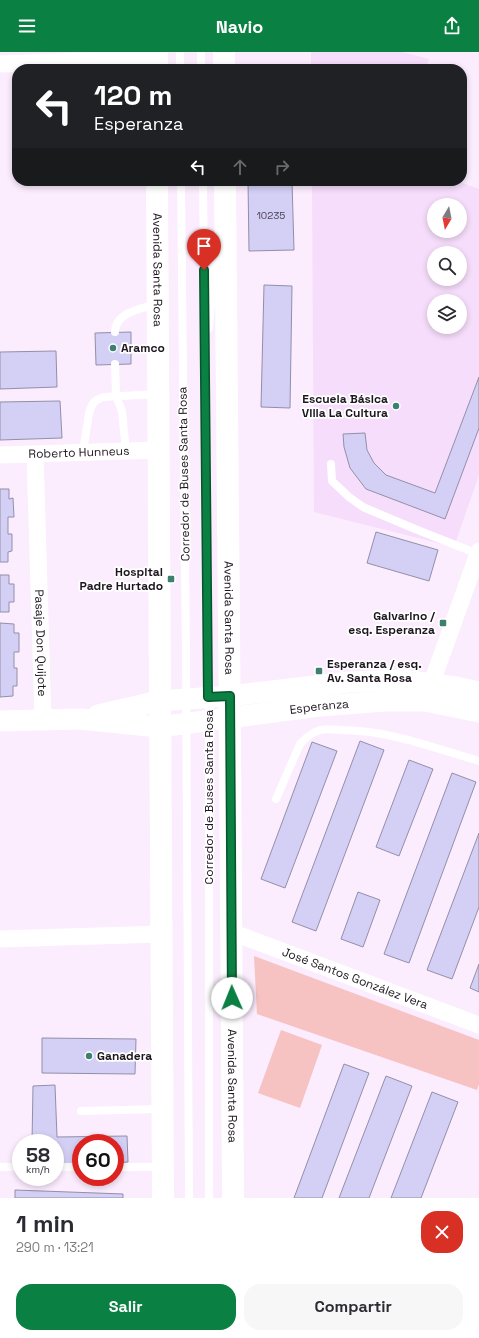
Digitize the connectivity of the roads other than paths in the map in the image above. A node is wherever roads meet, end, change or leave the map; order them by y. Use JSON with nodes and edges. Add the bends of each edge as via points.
{"nodes":[{"id":1,"x":180,"y":52,"type":"edge"},
{"id":2,"x":201,"y":52,"type":"edge"},
{"id":3,"x":224,"y":52,"type":"edge"},
{"id":4,"x":157,"y":60,"type":"edge"},
{"id":5,"x":0,"y":64,"type":"edge"},
{"id":6,"x":180,"y":64,"type":"edge"},
{"id":7,"x":201,"y":64,"type":"edge"},
{"id":8,"x":224,"y":64,"type":"edge"},
{"id":9,"x":157,"y":186,"type":"edge"},
{"id":10,"x":181,"y":186,"type":"edge"},
{"id":11,"x":203,"y":186,"type":"edge"},
{"id":12,"x":225,"y":186,"type":"edge"},
{"id":13,"x":225,"y":186,"type":"edge"},
{"id":14,"x":157,"y":304,"type":"junction"},
{"id":15,"x":115,"y":332,"type":"dead end"},
{"id":16,"x":115,"y":364,"type":"dead end"},
{"id":17,"x":205,"y":375,"type":"junction"},
{"id":18,"x":158,"y":394,"type":"junction"},
{"id":19,"x":116,"y":396,"type":"junction"},
{"id":20,"x":158,"y":450,"type":"junction"},
{"id":21,"x":126,"y":451,"type":"junction"},
{"id":22,"x":83,"y":452,"type":"junction"},
{"id":23,"x":35,"y":454,"type":"junction"},
{"id":24,"x":0,"y":455,"type":"edge"},
{"id":25,"x":331,"y":464,"type":"dead end"},
{"id":26,"x":479,"y":553,"type":"edge"},
{"id":27,"x":474,"y":581,"type":"edge"},
{"id":28,"x":428,"y":692,"type":"junction"},
{"id":29,"x":479,"y":692,"type":"edge"},
{"id":30,"x":208,"y":697,"type":"junction"},
{"id":31,"x":186,"y":699,"type":"junction"},
{"id":32,"x":159,"y":701,"type":"junction"},
{"id":33,"x":230,"y":706,"type":"junction"},
{"id":34,"x":479,"y":712,"type":"edge"},
{"id":35,"x":80,"y":719,"type":"junction"},
{"id":36,"x":43,"y":720,"type":"junction"},
{"id":37,"x":209,"y":720,"type":"junction"},
{"id":38,"x":0,"y":721,"type":"edge"},
{"id":39,"x":186,"y":723,"type":"junction"},
{"id":40,"x":159,"y":727,"type":"junction"},
{"id":41,"x":479,"y":761,"type":"edge"},
{"id":42,"x":276,"y":799,"type":"dead end"},
{"id":43,"x":231,"y":933,"type":"junction"},
{"id":44,"x":161,"y":934,"type":"junction"},
{"id":45,"x":0,"y":939,"type":"edge"},
{"id":46,"x":479,"y":1025,"type":"edge"},
{"id":47,"x":162,"y":1109,"type":"junction"},
{"id":48,"x":81,"y":1111,"type":"dead end"},
{"id":49,"x":0,"y":1167,"type":"edge"},
{"id":50,"x":12,"y":1167,"type":"edge"},
{"id":51,"x":124,"y":1167,"type":"edge"},
{"id":52,"x":163,"y":1167,"type":"junction"},
{"id":53,"x":163,"y":1198,"type":"edge"},
{"id":54,"x":189,"y":1198,"type":"edge"},
{"id":55,"x":209,"y":1198,"type":"edge"},
{"id":56,"x":233,"y":1198,"type":"edge"}],
"edges":[{"from":1,"to":6,"type":"lane"},
{"from":2,"to":7,"type":"lane"},
{"from":3,"to":8,"type":"main road"},
{"from":4,"to":5,"type":"street"},
{"from":9,"to":14,"type":"main road","name":"Avenida Santa Rosa"},
{"from":10,"to":31,"type":"lane","name":"Corredor de Buses Santa Rosa"},
{"from":11,"to":17,"type":"lane","name":"Corredor de Buses Santa Rosa"},
{"from":12,"to":17,"type":"lane","via":[[215,249]]},
{"from":13,"to":33,"type":"main road","name":"Avenida Santa Rosa"},
{"from":14,"to":15,"type":"lane","via":[[124,316],[117,322]]},
{"from":14,"to":18,"type":"main road","name":"Avenida Santa Rosa"},
{"from":16,"to":19,"type":"lane"},
{"from":17,"to":30,"type":"lane","name":"Corredor de Buses Santa Rosa"},
{"from":18,"to":19,"type":"lane"},
{"from":18,"to":20,"type":"main road","name":"Avenida Santa Rosa"},
{"from":19,"to":21,"type":"lane","via":[[122,411]]},
{"from":19,"to":22,"type":"lane","via":[[103,397],[92,405]]},
{"from":20,"to":21,"type":"street","name":"Roberto Hunneus"},
{"from":20,"to":32,"type":"main road","name":"Avenida Santa Rosa"},
{"from":21,"to":22,"type":"street","name":"Roberto Hunneus"},
{"from":22,"to":23,"type":"street","name":"Roberto Hunneus"},
{"from":23,"to":24,"type":"street","name":"Roberto Hunneus"},
{"from":23,"to":36,"type":"street","name":"Pasaje Don Quijote"},
{"from":25,"to":26,"type":"lane","via":[[332,481],[363,507]]},
{"from":26,"to":27,"type":"street"},
{"from":27,"to":28,"type":"street"},
{"from":28,"to":29,"type":"street","name":"Esperanza"},
{"from":28,"to":33,"type":"street","name":"Esperanza","via":[[385,701]]},
{"from":28,"to":34,"type":"street","name":"Esperanza"},
{"from":30,"to":31,"type":"street","name":"Esperanza"},
{"from":30,"to":33,"type":"street","name":"Esperanza"},
{"from":30,"to":37,"type":"lane","name":"Corredor de Buses Santa Rosa"},
{"from":31,"to":32,"type":"street","name":"Esperanza"},
{"from":31,"to":39,"type":"lane","name":"Corredor de Buses Santa Rosa"},
{"from":32,"to":35,"type":"street","name":"Esperanza"},
{"from":32,"to":40,"type":"main road","name":"Avenida Santa Rosa"},
{"from":33,"to":37,"type":"street","name":"Esperanza"},
{"from":33,"to":43,"type":"main road","name":"Avenida Santa Rosa"},
{"from":35,"to":36,"type":"street"},
{"from":35,"to":40,"type":"street","name":"Esperanza"},
{"from":36,"to":38,"type":"street"},
{"from":37,"to":39,"type":"street","name":"Esperanza"},
{"from":37,"to":55,"type":"lane","name":"Corredor de Buses Santa Rosa"},
{"from":39,"to":40,"type":"street","name":"Esperanza"},
{"from":39,"to":54,"type":"lane","name":"Corredor de Buses Santa Rosa"},
{"from":40,"to":44,"type":"main road","name":"Avenida Santa Rosa"},
{"from":41,"to":42,"type":"lane","via":[[384,733],[320,730],[306,737],[300,744]]},
{"from":43,"to":46,"type":"street","name":"José Santos González Vera"},
{"from":43,"to":56,"type":"main road","name":"Avenida Santa Rosa"},
{"from":44,"to":45,"type":"street"},
{"from":44,"to":47,"type":"main road","name":"Avenida Santa Rosa"},
{"from":47,"to":48,"type":"lane"},
{"from":47,"to":52,"type":"main road","name":"Avenida Santa Rosa"},
{"from":49,"to":50,"type":"lane"},
{"from":51,"to":52,"type":"lane"},
{"from":52,"to":53,"type":"main road","name":"Avenida Santa Rosa"}]}
